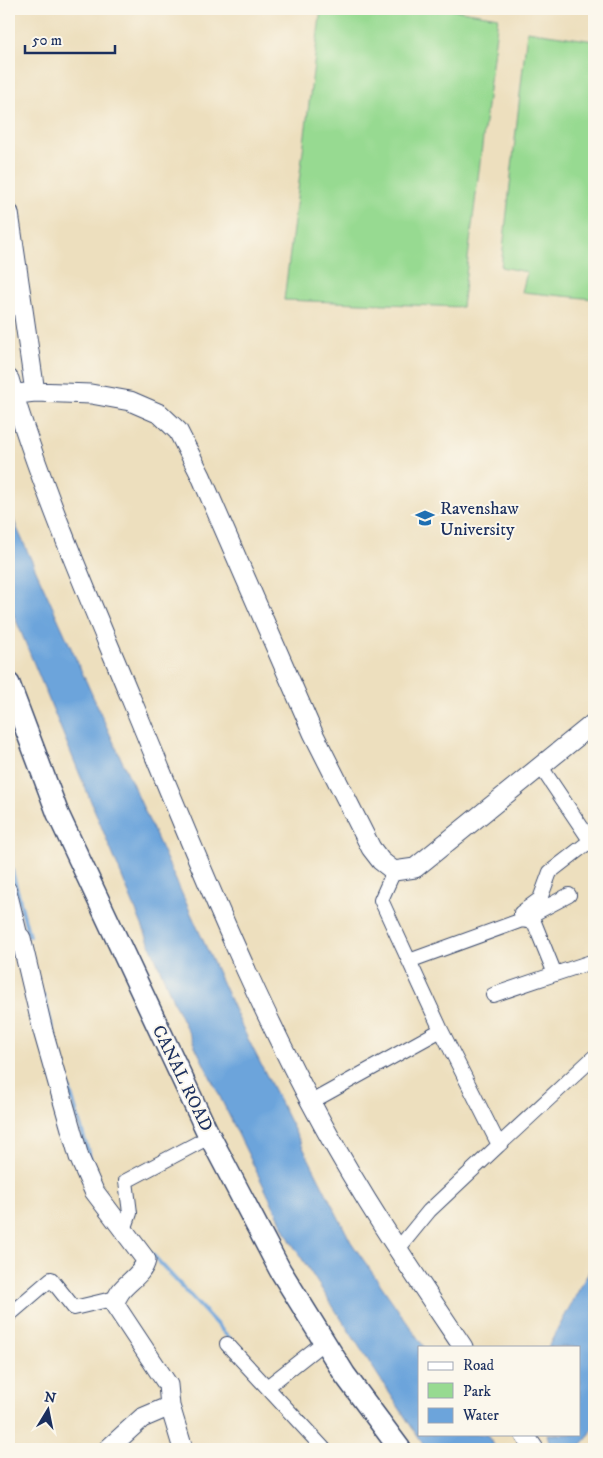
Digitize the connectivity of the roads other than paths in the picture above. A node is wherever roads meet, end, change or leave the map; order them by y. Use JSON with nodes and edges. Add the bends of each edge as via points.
{"nodes":[{"id":1,"x":9,"y":213,"type":"edge"},
{"id":2,"x":9,"y":293,"type":"edge"},
{"id":3,"x":18,"y":391,"type":"edge"},
{"id":4,"x":16,"y":421,"type":"edge"},
{"id":5,"x":9,"y":684,"type":"edge"},
{"id":6,"x":594,"y":723,"type":"edge"},
{"id":7,"x":541,"y":767,"type":"junction"},
{"id":8,"x":590,"y":835,"type":"edge"},
{"id":9,"x":394,"y":871,"type":"junction"},
{"id":10,"x":9,"y":889,"type":"edge"},
{"id":11,"x":569,"y":895,"type":"dead end"},
{"id":12,"x":522,"y":920,"type":"junction"},
{"id":13,"x":15,"y":939,"type":"edge"},
{"id":14,"x":409,"y":961,"type":"junction"},
{"id":15,"x":594,"y":961,"type":"edge"},
{"id":16,"x":556,"y":974,"type":"junction"},
{"id":17,"x":493,"y":996,"type":"dead end"},
{"id":18,"x":441,"y":1030,"type":"junction"},
{"id":19,"x":594,"y":1057,"type":"edge"},
{"id":20,"x":311,"y":1102,"type":"junction"},
{"id":21,"x":211,"y":1136,"type":"junction"},
{"id":22,"x":498,"y":1145,"type":"junction"},
{"id":23,"x":124,"y":1233,"type":"junction"},
{"id":24,"x":398,"y":1249,"type":"junction"},
{"id":25,"x":116,"y":1298,"type":"junction"},
{"id":26,"x":9,"y":1315,"type":"edge"},
{"id":27,"x":324,"y":1342,"type":"junction"},
{"id":28,"x":227,"y":1344,"type":"dead end"},
{"id":29,"x":462,"y":1346,"type":"edge"},
{"id":30,"x":267,"y":1387,"type":"junction"},
{"id":31,"x":170,"y":1406,"type":"junction"},
{"id":32,"x":525,"y":1436,"type":"edge"},
{"id":33,"x":108,"y":1449,"type":"edge"},
{"id":34,"x":182,"y":1449,"type":"edge"},
{"id":35,"x":324,"y":1449,"type":"edge"},
{"id":36,"x":400,"y":1449,"type":"edge"},
{"id":37,"x":534,"y":1449,"type":"edge"}],
"edges":[{"from":1,"to":3,"type":"main road"},
{"from":2,"to":3,"type":"main road"},
{"from":3,"to":4,"type":"main road"},
{"from":3,"to":9,"type":"main road","via":[[91,394],[130,401],[160,414],[178,431],[201,476],[313,733],[371,848]]},
{"from":4,"to":20,"type":"main road","via":[[236,949]]},
{"from":5,"to":21,"type":"main road","name":"CANAL ROAD","via":[[58,814]]},
{"from":6,"to":7,"type":"main road"},
{"from":7,"to":8,"type":"street"},
{"from":7,"to":9,"type":"main road","via":[[415,868]]},
{"from":8,"to":12,"type":"street","via":[[550,872],[540,899],[520,914]]},
{"from":9,"to":14,"type":"street","via":[[381,900]]},
{"from":10,"to":13,"type":"street"},
{"from":11,"to":12,"type":"street"},
{"from":12,"to":14,"type":"street"},
{"from":12,"to":16,"type":"street","via":[[534,922]]},
{"from":13,"to":23,"type":"main road","via":[[72,1139],[94,1191]]},
{"from":14,"to":18,"type":"street"},
{"from":15,"to":16,"type":"street"},
{"from":16,"to":17,"type":"street"},
{"from":18,"to":20,"type":"street"},
{"from":18,"to":22,"type":"street"},
{"from":19,"to":22,"type":"street"},
{"from":20,"to":24,"type":"main road"},
{"from":21,"to":23,"type":"street","via":[[129,1178],[125,1188],[129,1221]]},
{"from":21,"to":27,"type":"main road","name":"CANAL ROAD","via":[[280,1270]]},
{"from":22,"to":24,"type":"street","via":[[429,1211]]},
{"from":23,"to":25,"type":"main road","via":[[146,1260],[144,1267]]},
{"from":24,"to":29,"type":"main road"},
{"from":25,"to":26,"type":"street","via":[[74,1308],[51,1279]]},
{"from":25,"to":31,"type":"main road","via":[[115,1305],[168,1385]]},
{"from":27,"to":30,"type":"street"},
{"from":27,"to":36,"type":"main road","name":"CANAL ROAD"},
{"from":28,"to":30,"type":"street"},
{"from":30,"to":35,"type":"street"},
{"from":31,"to":33,"type":"main road","via":[[142,1418]]},
{"from":31,"to":34,"type":"main road"},
{"from":32,"to":37,"type":"main road"}]}
